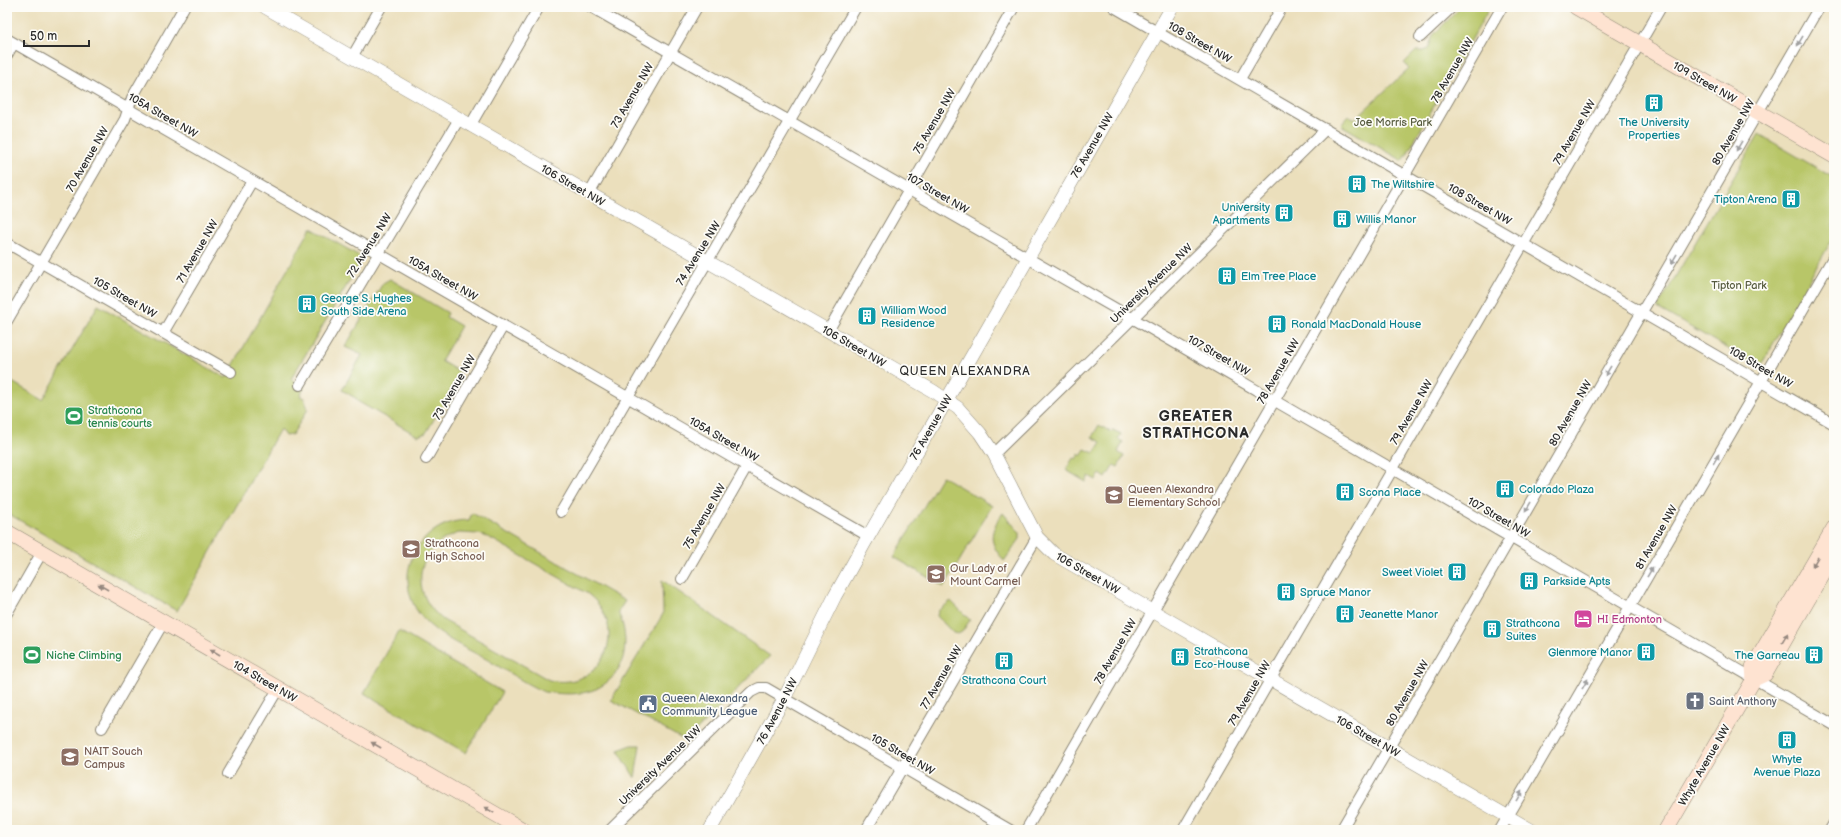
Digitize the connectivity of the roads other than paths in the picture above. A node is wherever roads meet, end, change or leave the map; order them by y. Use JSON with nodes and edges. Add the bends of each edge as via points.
{"nodes":[{"id":1,"x":184,"y":7,"type":"edge"},
{"id":2,"x":264,"y":7,"type":"edge"},
{"id":3,"x":381,"y":7,"type":"edge"},
{"id":4,"x":539,"y":7,"type":"edge"},
{"id":5,"x":591,"y":7,"type":"edge"},
{"id":6,"x":697,"y":7,"type":"edge"},
{"id":7,"x":856,"y":7,"type":"edge"},
{"id":8,"x":1014,"y":7,"type":"edge"},
{"id":9,"x":1114,"y":7,"type":"edge"},
{"id":10,"x":1172,"y":7,"type":"edge"},
{"id":11,"x":1282,"y":7,"type":"edge"},
{"id":12,"x":1452,"y":7,"type":"edge"},
{"id":13,"x":1502,"y":7,"type":"edge"},
{"id":14,"x":1576,"y":7,"type":"edge"},
{"id":15,"x":1661,"y":7,"type":"edge"},
{"id":16,"x":1819,"y":7,"type":"edge"},
{"id":17,"x":1157,"y":32,"type":"junction"},
{"id":18,"x":1420,"y":37,"type":"dead end"},
{"id":19,"x":10,"y":41,"type":"edge"},
{"id":20,"x":1639,"y":44,"type":"junction"},
{"id":21,"x":670,"y":53,"type":"junction"},
{"id":22,"x":7,"y":55,"type":"edge"},
{"id":23,"x":352,"y":57,"type":"junction"},
{"id":24,"x":1240,"y":79,"type":"junction"},
{"id":25,"x":128,"y":109,"type":"junction"},
{"id":26,"x":1758,"y":112,"type":"junction"},
{"id":27,"x":459,"y":119,"type":"junction"},
{"id":28,"x":790,"y":121,"type":"junction"},
{"id":29,"x":470,"y":126,"type":"junction"},
{"id":30,"x":1326,"y":129,"type":"junction"},
{"id":31,"x":1834,"y":156,"type":"edge"},
{"id":32,"x":1406,"y":175,"type":"junction"},
{"id":33,"x":252,"y":181,"type":"junction"},
{"id":34,"x":909,"y":190,"type":"junction"},
{"id":35,"x":589,"y":194,"type":"junction"},
{"id":36,"x":7,"y":243,"type":"edge"},
{"id":37,"x":1523,"y":243,"type":"junction"},
{"id":38,"x":378,"y":254,"type":"junction"},
{"id":39,"x":1834,"y":256,"type":"edge"},
{"id":40,"x":1027,"y":257,"type":"junction"},
{"id":41,"x":708,"y":262,"type":"junction"},
{"id":42,"x":41,"y":263,"type":"junction"},
{"id":43,"x":1642,"y":313,"type":"junction"},
{"id":44,"x":1132,"y":318,"type":"junction"},
{"id":45,"x":7,"y":321,"type":"edge"},
{"id":46,"x":503,"y":326,"type":"junction"},
{"id":47,"x":828,"y":330,"type":"junction"},
{"id":48,"x":163,"y":333,"type":"junction"},
{"id":49,"x":231,"y":372,"type":"dead end"},
{"id":50,"x":1761,"y":381,"type":"junction"},
{"id":51,"x":300,"y":385,"type":"dead end"},
{"id":52,"x":627,"y":398,"type":"junction"},
{"id":53,"x":947,"y":400,"type":"junction"},
{"id":54,"x":1275,"y":400,"type":"junction"},
{"id":55,"x":1834,"y":424,"type":"edge"},
{"id":56,"x":994,"y":454,"type":"junction"},
{"id":57,"x":426,"y":459,"type":"dead end"},
{"id":58,"x":747,"y":466,"type":"junction"},
{"id":59,"x":1392,"y":469,"type":"junction"},
{"id":60,"x":561,"y":512,"type":"dead end"},
{"id":61,"x":1834,"y":528,"type":"edge"},
{"id":62,"x":7,"y":532,"type":"edge"},
{"id":63,"x":868,"y":536,"type":"junction"},
{"id":64,"x":1037,"y":537,"type":"junction"},
{"id":65,"x":1510,"y":538,"type":"junction"},
{"id":66,"x":42,"y":552,"type":"junction"},
{"id":67,"x":1834,"y":554,"type":"edge"},
{"id":68,"x":682,"y":578,"type":"dead end"},
{"id":69,"x":1630,"y":607,"type":"junction"},
{"id":70,"x":1153,"y":610,"type":"junction"},
{"id":71,"x":7,"y":613,"type":"edge"},
{"id":72,"x":163,"y":622,"type":"junction"},
{"id":73,"x":1271,"y":679,"type":"junction"},
{"id":74,"x":1754,"y":679,"type":"junction"},
{"id":75,"x":278,"y":689,"type":"junction"},
{"id":76,"x":784,"y":699,"type":"junction"},
{"id":77,"x":1834,"y":725,"type":"edge"},
{"id":78,"x":102,"y":728,"type":"dead end"},
{"id":79,"x":1389,"y":748,"type":"junction"},
{"id":80,"x":903,"y":767,"type":"junction"},
{"id":81,"x":228,"y":774,"type":"dead end"},
{"id":82,"x":1508,"y":816,"type":"junction"},
{"id":83,"x":1834,"y":823,"type":"edge"},
{"id":84,"x":523,"y":830,"type":"edge"},
{"id":85,"x":610,"y":830,"type":"edge"},
{"id":86,"x":710,"y":830,"type":"edge"},
{"id":87,"x":866,"y":830,"type":"edge"},
{"id":88,"x":1010,"y":830,"type":"edge"},
{"id":89,"x":1026,"y":830,"type":"edge"},
{"id":90,"x":1183,"y":830,"type":"edge"},
{"id":91,"x":1341,"y":830,"type":"edge"},
{"id":92,"x":1500,"y":830,"type":"edge"},
{"id":93,"x":1531,"y":830,"type":"edge"},
{"id":94,"x":1666,"y":830,"type":"edge"},
{"id":95,"x":1830,"y":830,"type":"edge"}],
"edges":[{"from":1,"to":25,"type":"street","name":"70 Avenue NW"},
{"from":2,"to":23,"type":"street","name":"106 Street NW"},
{"from":3,"to":23,"type":"street"},
{"from":4,"to":29,"type":"street"},
{"from":5,"to":21,"type":"street","name":"107 Street NW"},
{"from":6,"to":21,"type":"street","name":"73 Avenue NW"},
{"from":7,"to":28,"type":"street","name":"74 Avenue NW"},
{"from":8,"to":34,"type":"street","name":"75 Avenue NW"},
{"from":9,"to":17,"type":"street","name":"108 Street NW"},
{"from":10,"to":17,"type":"street","name":"76 Avenue NW"},
{"from":11,"to":24,"type":"street"},
{"from":12,"to":18,"type":"street"},
{"from":13,"to":32,"type":"street","name":"78 Avenue NW"},
{"from":14,"to":20,"type":"main road","name":"109 Street NW"},
{"from":15,"to":20,"type":"street","name":"79 Avenue NW"},
{"from":16,"to":26,"type":"street","name":"80 Avenue NW","one_way":true},
{"from":17,"to":24,"type":"street","name":"108 Street NW"},
{"from":17,"to":40,"type":"street","name":"76 Avenue NW"},
{"from":19,"to":22,"type":"street"},
{"from":19,"to":25,"type":"street","name":"105A Street NW"},
{"from":20,"to":26,"type":"main road","name":"109 Street NW"},
{"from":20,"to":37,"type":"street","name":"79 Avenue NW"},
{"from":21,"to":28,"type":"street","name":"107 Street NW"},
{"from":21,"to":35,"type":"street","name":"73 Avenue NW"},
{"from":23,"to":27,"type":"street","name":"106 Street NW"},
{"from":24,"to":30,"type":"street","name":"108 Street NW"},
{"from":25,"to":33,"type":"street","name":"105A Street NW"},
{"from":25,"to":42,"type":"street","name":"70 Avenue NW"},
{"from":26,"to":31,"type":"main road","name":"109 Street NW"},
{"from":26,"to":43,"type":"street","name":"80 Avenue NW","one_way":true},
{"from":27,"to":29,"type":"street","name":"106 Street NW"},
{"from":27,"to":38,"type":"street","name":"72 Avenue NW"},
{"from":28,"to":34,"type":"street","name":"107 Street NW"},
{"from":28,"to":41,"type":"street","name":"74 Avenue NW"},
{"from":29,"to":35,"type":"street","name":"106 Street NW"},
{"from":30,"to":32,"type":"street","name":"108 Street NW"},
{"from":30,"to":44,"type":"street","name":"University Avenue NW"},
{"from":32,"to":37,"type":"street","name":"108 Street NW"},
{"from":32,"to":54,"type":"street","name":"78 Avenue NW"},
{"from":33,"to":38,"type":"street","name":"105A Street NW"},
{"from":33,"to":48,"type":"street","name":"71 Avenue NW"},
{"from":34,"to":40,"type":"street","name":"107 Street NW"},
{"from":34,"to":47,"type":"street","name":"75 Avenue NW"},
{"from":35,"to":41,"type":"street","name":"106 Street NW"},
{"from":36,"to":42,"type":"street","name":"105 Street NW"},
{"from":37,"to":43,"type":"street","name":"108 Street NW"},
{"from":37,"to":59,"type":"street","name":"79 Avenue NW"},
{"from":38,"to":46,"type":"street","name":"105A Street NW"},
{"from":38,"to":51,"type":"street","name":"72 Avenue NW"},
{"from":39,"to":50,"type":"street","name":"81 Avenue NW"},
{"from":40,"to":44,"type":"street","name":"107 Street NW"},
{"from":40,"to":53,"type":"street","name":"76 Avenue NW"},
{"from":41,"to":47,"type":"street","name":"106 Street NW"},
{"from":41,"to":52,"type":"street","name":"74 Avenue NW"},
{"from":42,"to":45,"type":"street","name":"70 Avenue NW"},
{"from":42,"to":48,"type":"street","name":"105 Street NW"},
{"from":43,"to":50,"type":"street","name":"108 Street NW"},
{"from":43,"to":65,"type":"street","name":"80 Avenue NW","one_way":true},
{"from":44,"to":54,"type":"street","name":"107 Street NW"},
{"from":44,"to":56,"type":"street","name":"University Avenue NW"},
{"from":46,"to":52,"type":"street","name":"105A Street NW"},
{"from":46,"to":57,"type":"street","name":"73 Avenue NW"},
{"from":47,"to":53,"type":"street","name":"106 Street NW"},
{"from":48,"to":49,"type":"street","name":"105 Street NW"},
{"from":50,"to":55,"type":"street","name":"108 Street NW"},
{"from":69,"to":50,"type":"street","name":"81 Avenue NW","one_way":true},
{"from":52,"to":58,"type":"street","name":"105A Street NW"},
{"from":52,"to":60,"type":"street","name":"74 Avenue NW"},
{"from":53,"to":56,"type":"street","name":"106 Street NW","via":[[963,413]]},
{"from":53,"to":63,"type":"street","name":"76 Avenue NW"},
{"from":54,"to":59,"type":"street","name":"107 Street NW"},
{"from":54,"to":70,"type":"street","name":"78 Avenue NW"},
{"from":56,"to":64,"type":"street","name":"106 Street NW"},
{"from":58,"to":63,"type":"street","name":"105A Street NW"},
{"from":58,"to":68,"type":"street","name":"75 Avenue NW"},
{"from":59,"to":65,"type":"street","name":"107 Street NW"},
{"from":59,"to":73,"type":"street","name":"79 Avenue NW"},
{"from":61,"to":74,"type":"main road","name":"Whyte Avenue NW","one_way":true,"via":[[1753,667]]},
{"from":62,"to":66,"type":"main road","name":"104 Street NW"},
{"from":63,"to":76,"type":"street","name":"76 Avenue NW"},
{"from":64,"to":70,"type":"street","name":"106 Street NW","via":[[1054,554]]},
{"from":64,"to":80,"type":"street","name":"77 Avenue NW"},
{"from":65,"to":69,"type":"street","name":"107 Street NW"},
{"from":65,"to":79,"type":"street","name":"80 Avenue NW"},
{"from":66,"to":71,"type":"street"},
{"from":72,"to":66,"type":"main road","name":"104 Street NW","one_way":true},
{"from":74,"to":67,"type":"main road","name":"Whyte Avenue NW","one_way":true,"via":[[1765,674]]},
{"from":69,"to":74,"type":"street","name":"107 Street NW"},
{"from":82,"to":69,"type":"street","name":"81 Avenue NW","one_way":true},
{"from":70,"to":73,"type":"street","name":"106 Street NW"},
{"from":70,"to":89,"type":"street","name":"78 Avenue NW"},
{"from":75,"to":72,"type":"main road","name":"104 Street NW","one_way":true},
{"from":72,"to":78,"type":"street"},
{"from":73,"to":79,"type":"street","name":"106 Street NW"},
{"from":73,"to":90,"type":"street","name":"79 Avenue NW"},
{"from":74,"to":77,"type":"street","name":"107 Street NW"},
{"from":74,"to":94,"type":"main road","name":"Whyte Avenue NW"},
{"from":75,"to":81,"type":"street"},
{"from":84,"to":75,"type":"main road","name":"104 Street NW","one_way":true},
{"from":76,"to":80,"type":"street","name":"105 Street NW"},
{"from":76,"to":85,"type":"street","name":"University Avenue NW","via":[[766,688],[754,690]]},
{"from":76,"to":86,"type":"street","name":"76 Avenue NW"},
{"from":79,"to":82,"type":"street","name":"106 Street NW"},
{"from":79,"to":91,"type":"street","name":"80 Avenue NW"},
{"from":80,"to":87,"type":"street","name":"77 Avenue NW"},
{"from":80,"to":88,"type":"street","name":"105 Street NW"},
{"from":82,"to":92,"type":"street","name":"81 Avenue NW"},
{"from":82,"to":93,"type":"street","name":"106 Street NW"},
{"from":83,"to":95,"type":"street"}]}
